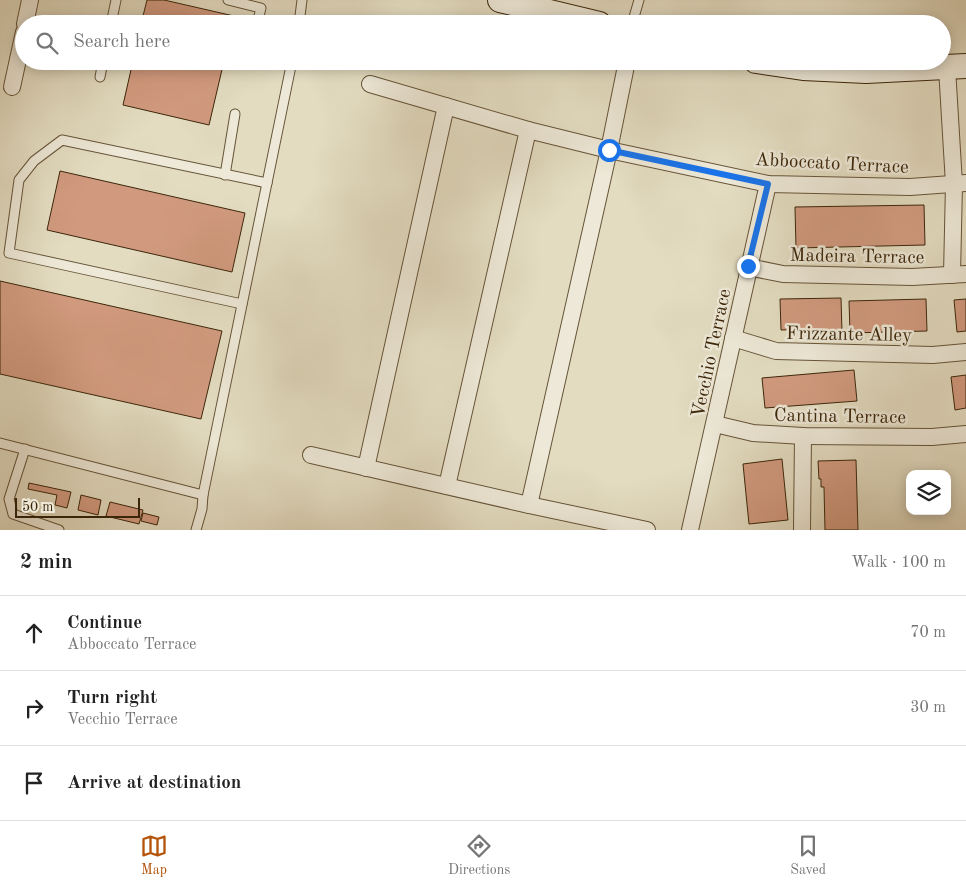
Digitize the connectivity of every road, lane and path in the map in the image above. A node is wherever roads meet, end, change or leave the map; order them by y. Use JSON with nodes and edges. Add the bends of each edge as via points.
{"nodes":[{"id":1,"x":30,"y":0,"type":"edge"},
{"id":2,"x":116,"y":0,"type":"edge"},
{"id":3,"x":228,"y":0,"type":"edge"},
{"id":4,"x":302,"y":0,"type":"edge"},
{"id":5,"x":500,"y":0,"type":"edge"},
{"id":6,"x":639,"y":0,"type":"edge"},
{"id":7,"x":28,"y":15,"type":"edge"},
{"id":8,"x":113,"y":15,"type":"edge"},
{"id":9,"x":259,"y":15,"type":"edge"},
{"id":10,"x":300,"y":15,"type":"edge"},
{"id":11,"x":562,"y":15,"type":"edge"},
{"id":12,"x":635,"y":15,"type":"edge"},
{"id":13,"x":15,"y":64,"type":"edge"},
{"id":14,"x":957,"y":67,"type":"edge"},
{"id":15,"x":101,"y":70,"type":"edge"},
{"id":16,"x":290,"y":70,"type":"edge"},
{"id":17,"x":625,"y":70,"type":"edge"},
{"id":18,"x":845,"y":70,"type":"edge"},
{"id":19,"x":889,"y":70,"type":"edge"},
{"id":20,"x":100,"y":77,"type":"dead end"},
{"id":21,"x":370,"y":84,"type":"dead end"},
{"id":22,"x":9,"y":86,"type":"dead end"},
{"id":23,"x":446,"y":106,"type":"junction"},
{"id":24,"x":235,"y":114,"type":"dead end"},
{"id":25,"x":528,"y":130,"type":"junction"},
{"id":26,"x":609,"y":150,"type":"junction"},
{"id":27,"x":226,"y":175,"type":"junction"},
{"id":28,"x":267,"y":183,"type":"junction"},
{"id":29,"x":960,"y":183,"type":"edge"},
{"id":30,"x":768,"y":184,"type":"junction"},
{"id":31,"x":748,"y":266,"type":"junction"},
{"id":32,"x":959,"y":274,"type":"edge"},
{"id":33,"x":242,"y":304,"type":"junction"},
{"id":34,"x":733,"y":338,"type":"junction"},
{"id":35,"x":966,"y":352,"type":"edge"},
{"id":36,"x":715,"y":424,"type":"junction"},
{"id":37,"x":966,"y":434,"type":"edge"},
{"id":38,"x":803,"y":436,"type":"junction"},
{"id":39,"x":0,"y":443,"type":"edge"},
{"id":40,"x":25,"y":449,"type":"junction"},
{"id":41,"x":311,"y":455,"type":"dead end"},
{"id":42,"x":366,"y":468,"type":"junction"},
{"id":43,"x":447,"y":486,"type":"junction"},
{"id":44,"x":203,"y":494,"type":"junction"},
{"id":45,"x":529,"y":505,"type":"junction"},
{"id":46,"x":59,"y":530,"type":"edge"},
{"id":47,"x":196,"y":530,"type":"edge"},
{"id":48,"x":647,"y":530,"type":"edge"},
{"id":49,"x":690,"y":530,"type":"edge"},
{"id":50,"x":802,"y":530,"type":"edge"}],
"edges":[{"from":1,"to":7,"type":"street"},
{"from":2,"to":8,"type":"lane"},
{"from":3,"to":9,"type":"lane","via":[[261,8]]},
{"from":4,"to":10,"type":"lane"},
{"from":5,"to":11,"type":"street"},
{"from":6,"to":12,"type":"lane"},
{"from":13,"to":22,"type":"street"},
{"from":14,"to":29,"type":"street"},
{"from":15,"to":20,"type":"lane"},
{"from":16,"to":28,"type":"lane"},
{"from":17,"to":26,"type":"street"},
{"from":18,"to":19,"type":"street"},
{"from":21,"to":23,"type":"street","name":"Abboccato Terrace"},
{"from":23,"to":25,"type":"street","name":"Abboccato Terrace"},
{"from":23,"to":42,"type":"street"},
{"from":24,"to":27,"type":"lane"},
{"from":25,"to":26,"type":"street","name":"Abboccato Terrace"},
{"from":25,"to":43,"type":"street"},
{"from":26,"to":30,"type":"street","name":"Abboccato Terrace"},
{"from":26,"to":45,"type":"street"},
{"from":27,"to":28,"type":"lane"},
{"from":27,"to":33,"type":"lane","via":[[62,140],[34,161],[19,180],[8,252]]},
{"from":28,"to":33,"type":"lane"},
{"from":29,"to":30,"type":"street","name":"Abboccato Terrace","via":[[910,186]]},
{"from":29,"to":32,"type":"street"},
{"from":30,"to":31,"type":"street","name":"Vecchio Terrace"},
{"from":31,"to":32,"type":"street","name":"Madeira Terrace","via":[[783,274],[912,277]]},
{"from":31,"to":34,"type":"street","name":"Vecchio Terrace"},
{"from":33,"to":44,"type":"lane"},
{"from":34,"to":35,"type":"street","name":"Frizzante Alley","via":[[776,351]]},
{"from":34,"to":36,"type":"street","name":"Vecchio Terrace"},
{"from":36,"to":38,"type":"street","name":"Cantina Terrace","via":[[754,432]]},
{"from":36,"to":49,"type":"street","name":"Vecchio Terrace"},
{"from":37,"to":38,"type":"street","name":"Cantina Terrace","via":[[932,437]]},
{"from":38,"to":50,"type":"street"},
{"from":39,"to":40,"type":"lane"},
{"from":40,"to":44,"type":"lane"},
{"from":40,"to":46,"type":"lane","via":[[9,499],[13,514]]},
{"from":41,"to":42,"type":"street"},
{"from":42,"to":43,"type":"street"},
{"from":43,"to":45,"type":"street"},
{"from":44,"to":47,"type":"lane"},
{"from":45,"to":48,"type":"street"}]}
